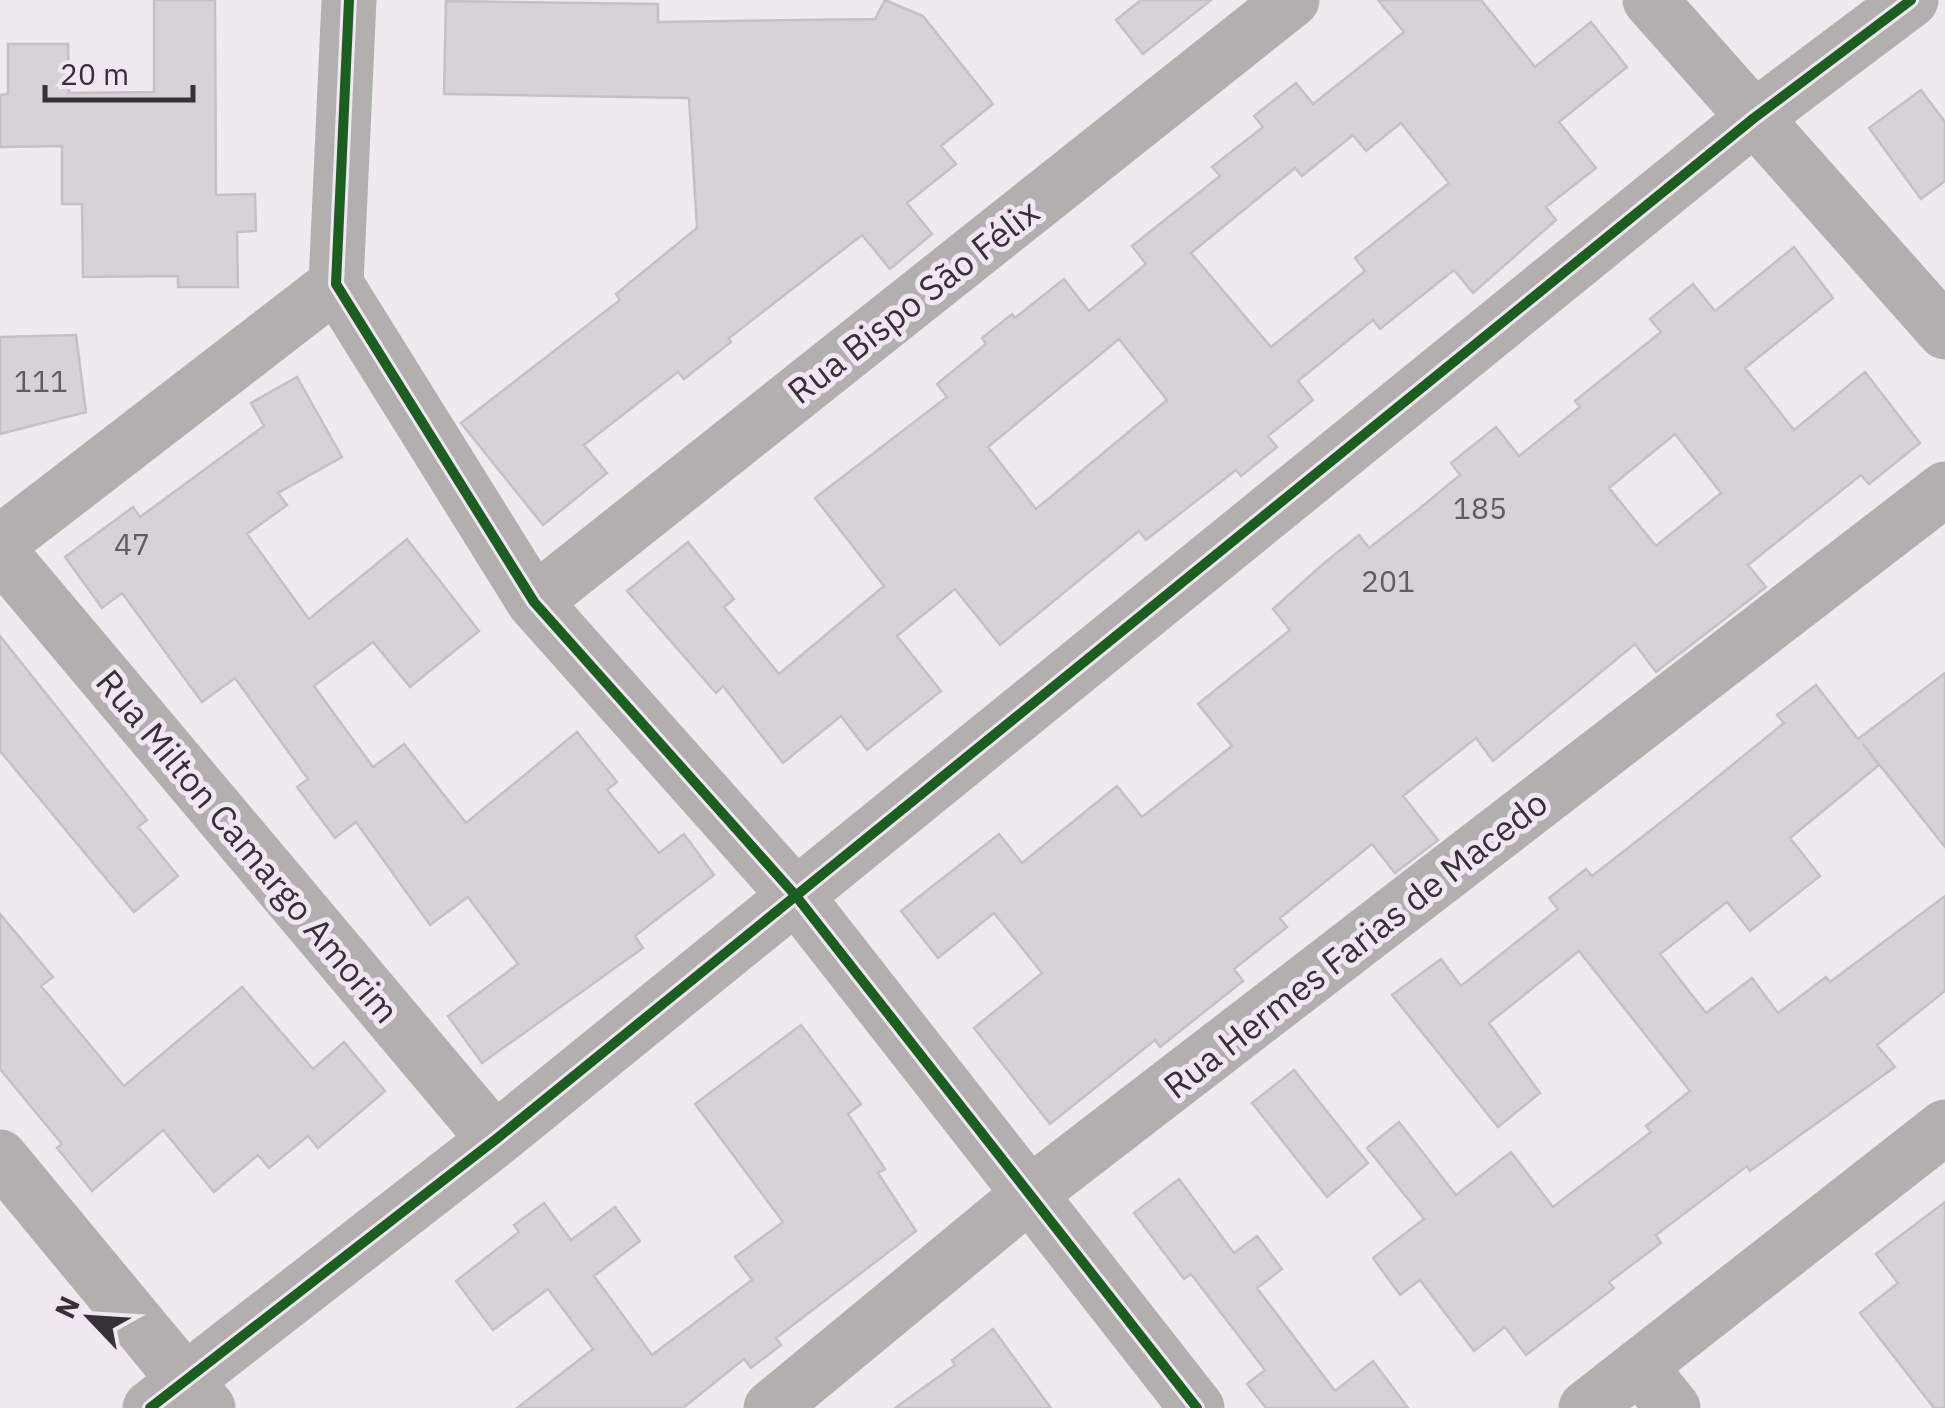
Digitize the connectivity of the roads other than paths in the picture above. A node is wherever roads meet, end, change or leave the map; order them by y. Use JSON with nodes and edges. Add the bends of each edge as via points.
{"nodes":[{"id":1,"x":349,"y":0,"type":"edge"},
{"id":2,"x":1292,"y":0,"type":"edge"},
{"id":3,"x":1650,"y":0,"type":"edge"},
{"id":4,"x":1911,"y":0,"type":"edge"},
{"id":5,"x":1754,"y":118,"type":"junction"},
{"id":6,"x":336,"y":284,"type":"junction"},
{"id":7,"x":1945,"y":332,"type":"edge"},
{"id":8,"x":1945,"y":489,"type":"edge"},
{"id":9,"x":0,"y":543,"type":"edge"},
{"id":10,"x":0,"y":552,"type":"edge"},
{"id":11,"x":534,"y":602,"type":"junction"},
{"id":12,"x":796,"y":896,"type":"junction"},
{"id":13,"x":1945,"y":1127,"type":"edge"},
{"id":14,"x":495,"y":1140,"type":"junction"},
{"id":15,"x":0,"y":1157,"type":"edge"},
{"id":16,"x":1031,"y":1194,"type":"junction"},
{"id":17,"x":1639,"y":1366,"type":"junction"},
{"id":18,"x":181,"y":1399,"type":"edge"},
{"id":19,"x":771,"y":1408,"type":"edge"},
{"id":20,"x":1197,"y":1408,"type":"edge"},
{"id":21,"x":1586,"y":1408,"type":"edge"},
{"id":22,"x":1673,"y":1408,"type":"edge"}],
"edges":[{"from":1,"to":6,"type":"street"},
{"from":2,"to":11,"type":"street","name":"Rua Bispo São Félix"},
{"from":3,"to":5,"type":"street"},
{"from":4,"to":5,"type":"street"},
{"from":5,"to":7,"type":"street"},
{"from":5,"to":12,"type":"street"},
{"from":6,"to":9,"type":"street"},
{"from":6,"to":11,"type":"street"},
{"from":8,"to":16,"type":"street","name":"Rua Hermes Farias de Macedo"},
{"from":10,"to":14,"type":"street","name":"Rua Milton Camargo Amorim"},
{"from":11,"to":12,"type":"street"},
{"from":12,"to":14,"type":"street"},
{"from":12,"to":16,"type":"street"},
{"from":13,"to":17,"type":"street"},
{"from":14,"to":18,"type":"street"},
{"from":15,"to":18,"type":"street"},
{"from":16,"to":19,"type":"street","name":"Rua Hermes Farias de Macedo"},
{"from":16,"to":20,"type":"street"},
{"from":17,"to":21,"type":"street"},
{"from":17,"to":22,"type":"street"}]}
